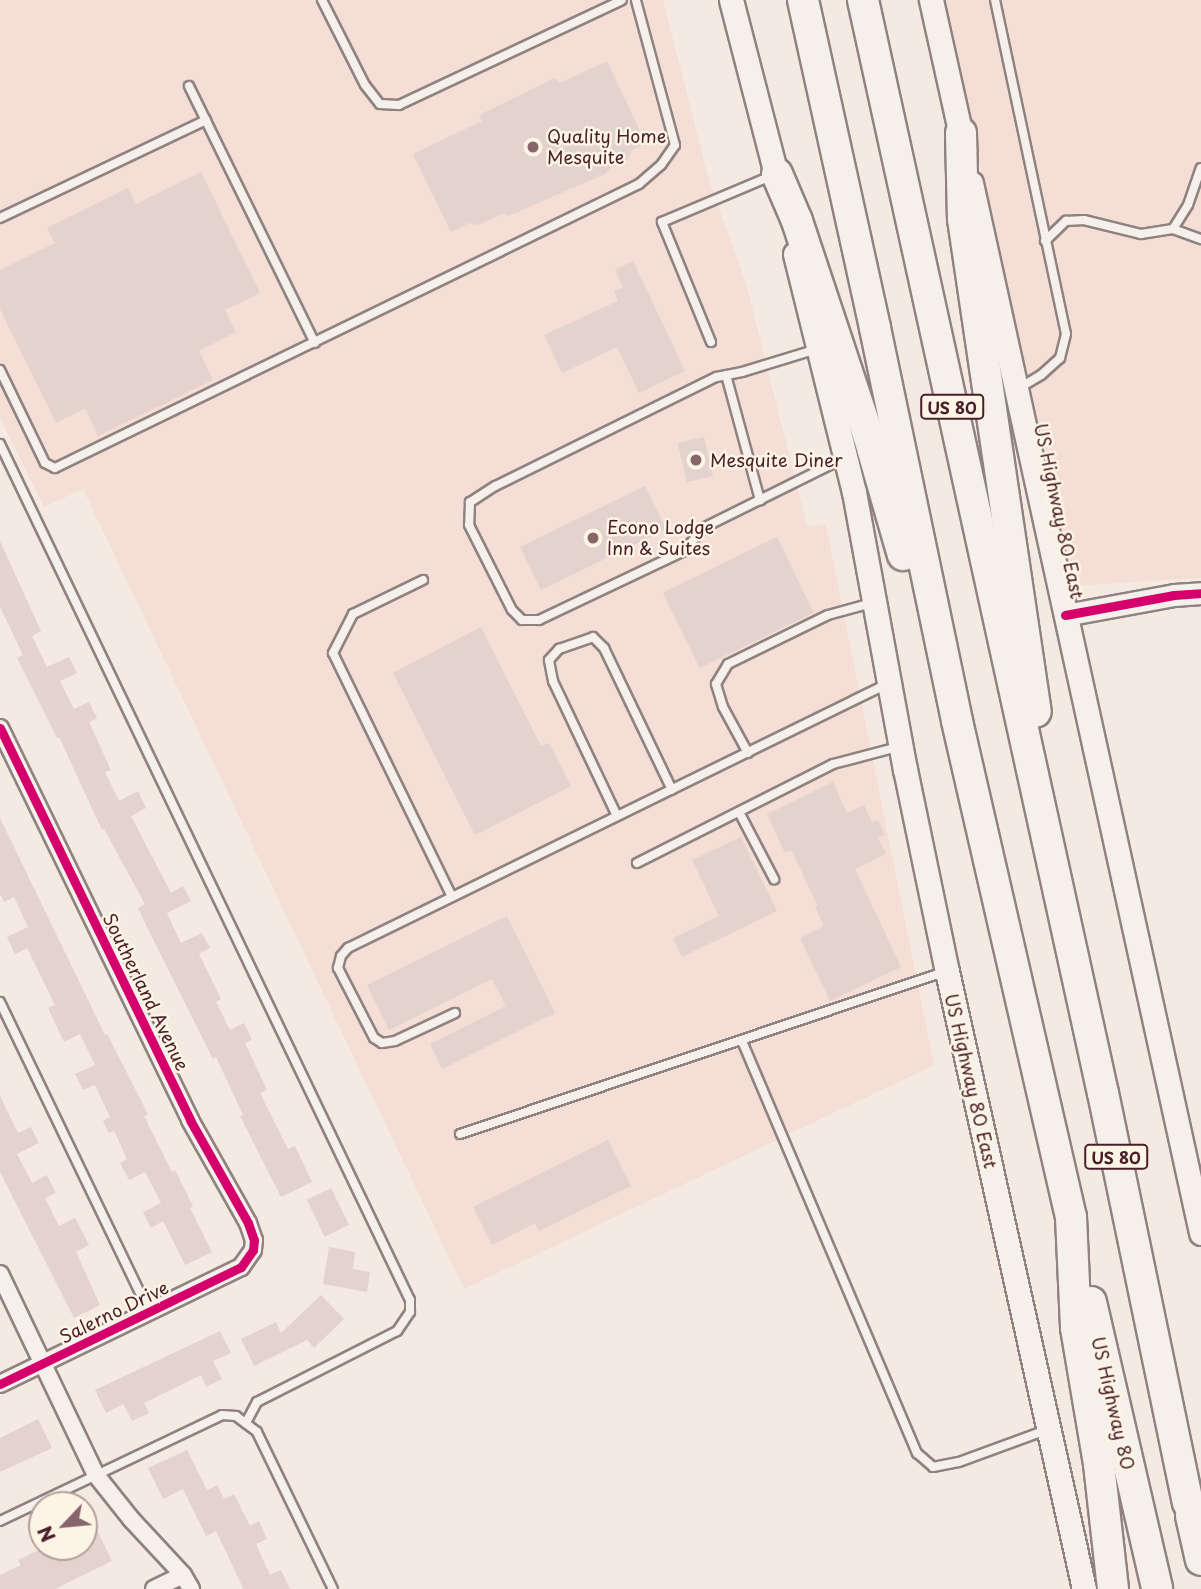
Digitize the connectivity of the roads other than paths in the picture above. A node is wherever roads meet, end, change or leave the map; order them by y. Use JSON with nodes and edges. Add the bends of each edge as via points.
{"nodes":[{"id":1,"x":321,"y":0,"type":"edge"},
{"id":2,"x":622,"y":0,"type":"edge"},
{"id":3,"x":636,"y":0,"type":"edge"},
{"id":4,"x":731,"y":0,"type":"edge"},
{"id":5,"x":803,"y":0,"type":"edge"},
{"id":6,"x":863,"y":0,"type":"edge"},
{"id":7,"x":931,"y":0,"type":"edge"},
{"id":8,"x":995,"y":0,"type":"edge"},
{"id":9,"x":189,"y":86,"type":"dead end"},
{"id":10,"x":206,"y":120,"type":"junction"},
{"id":11,"x":961,"y":133,"type":"junction"},
{"id":12,"x":1201,"y":168,"type":"edge"},
{"id":13,"x":776,"y":174,"type":"junction"},
{"id":14,"x":0,"y":218,"type":"edge"},
{"id":15,"x":1173,"y":229,"type":"junction"},
{"id":16,"x":1201,"y":239,"type":"edge"},
{"id":17,"x":1045,"y":241,"type":"junction"},
{"id":18,"x":712,"y":342,"type":"dead end"},
{"id":19,"x":315,"y":343,"type":"junction"},
{"id":20,"x":818,"y":349,"type":"junction"},
{"id":21,"x":0,"y":370,"type":"edge"},
{"id":22,"x":726,"y":375,"type":"junction"},
{"id":23,"x":1016,"y":390,"type":"junction"},
{"id":24,"x":0,"y":444,"type":"edge"},
{"id":25,"x":845,"y":457,"type":"junction"},
{"id":26,"x":760,"y":500,"type":"junction"},
{"id":27,"x":423,"y":580,"type":"dead end"},
{"id":28,"x":1201,"y":593,"type":"edge"},
{"id":29,"x":874,"y":602,"type":"junction"},
{"id":30,"x":1065,"y":615,"type":"junction"},
{"id":31,"x":938,"y":635,"type":"junction"},
{"id":32,"x":890,"y":683,"type":"junction"},
{"id":33,"x":0,"y":728,"type":"edge"},
{"id":34,"x":901,"y":746,"type":"junction"},
{"id":35,"x":748,"y":753,"type":"junction"},
{"id":36,"x":672,"y":790,"type":"junction"},
{"id":37,"x":739,"y":812,"type":"junction"},
{"id":38,"x":1040,"y":813,"type":"junction"},
{"id":39,"x":617,"y":816,"type":"junction"},
{"id":40,"x":637,"y":863,"type":"dead end"},
{"id":41,"x":774,"y":879,"type":"dead end"},
{"id":42,"x":452,"y":897,"type":"junction"},
{"id":43,"x":947,"y":971,"type":"junction"},
{"id":44,"x":0,"y":1002,"type":"edge"},
{"id":45,"x":455,"y":1013,"type":"dead end"},
{"id":46,"x":742,"y":1041,"type":"junction"},
{"id":47,"x":460,"y":1134,"type":"dead end"},
{"id":48,"x":1071,"y":1217,"type":"junction"},
{"id":49,"x":1201,"y":1233,"type":"edge"},
{"id":50,"x":241,"y":1267,"type":"joint"},
{"id":51,"x":0,"y":1274,"type":"edge"},
{"id":52,"x":149,"y":1312,"type":"junction"},
{"id":53,"x":43,"y":1364,"type":"junction"},
{"id":54,"x":0,"y":1384,"type":"edge"},
{"id":55,"x":246,"y":1423,"type":"junction"},
{"id":56,"x":1049,"y":1429,"type":"junction"},
{"id":57,"x":96,"y":1475,"type":"junction"},
{"id":58,"x":1188,"y":1502,"type":"junction"},
{"id":59,"x":0,"y":1521,"type":"edge"},
{"id":60,"x":1201,"y":1532,"type":"edge"},
{"id":61,"x":1201,"y":1560,"type":"edge"},
{"id":62,"x":187,"y":1582,"type":"edge"},
{"id":63,"x":154,"y":1589,"type":"edge"},
{"id":64,"x":333,"y":1589,"type":"edge"},
{"id":65,"x":1084,"y":1589,"type":"edge"},
{"id":66,"x":1112,"y":1589,"type":"edge"},
{"id":67,"x":1157,"y":1589,"type":"edge"}],
"edges":[{"from":1,"to":2,"type":"lane","via":[[365,85],[380,104],[399,105]]},
{"from":3,"to":19,"type":"lane","via":[[675,145],[661,165],[639,184]]},
{"from":4,"to":13,"type":"main road","name":"US Highway 80 East"},
{"from":5,"to":31,"type":"highway","number":"US 80"},
{"from":6,"to":38,"type":"highway","number":"US 80"},
{"from":7,"to":11,"type":"main road","name":"US Highway 80 East"},
{"from":8,"to":17,"type":"lane"},
{"from":9,"to":10,"type":"lane"},
{"from":10,"to":14,"type":"lane"},
{"from":10,"to":19,"type":"lane"},
{"from":11,"to":23,"type":"main road","name":"US Highway 80 East"},
{"from":11,"to":38,"type":"highway","via":[[963,219],[1041,740]]},
{"from":12,"to":15,"type":"lane","via":[[1188,205]]},
{"from":13,"to":18,"type":"lane","via":[[662,222]]},
{"from":13,"to":20,"type":"main road","name":"US Highway 80 East"},
{"from":13,"to":31,"type":"highway","via":[[797,220],[904,558]]},
{"from":15,"to":16,"type":"lane"},
{"from":15,"to":17,"type":"lane","via":[[1141,234],[1084,219],[1066,221]]},
{"from":17,"to":23,"type":"lane","via":[[1066,334],[1060,358]]},
{"from":19,"to":21,"type":"lane","via":[[55,468],[45,463]]},
{"from":20,"to":22,"type":"lane"},
{"from":20,"to":25,"type":"main road","name":"US Highway 80 East"},
{"from":22,"to":26,"type":"lane"},
{"from":22,"to":26,"type":"lane","via":[[495,486],[470,502],[469,525],[512,610],[522,620],[540,620],[684,551],[703,528]]},
{"from":23,"to":30,"type":"main road","name":"US Highway 80 East"},
{"from":24,"to":55,"type":"lane","via":[[410,1300],[410,1312],[397,1331],[257,1402]]},
{"from":25,"to":26,"type":"lane"},
{"from":25,"to":29,"type":"main road","name":"US Highway 80 East"},
{"from":27,"to":42,"type":"lane","via":[[353,614],[333,653]]},
{"from":28,"to":30,"type":"street"},
{"from":29,"to":32,"type":"main road","name":"US Highway 80 East"},
{"from":29,"to":35,"type":"lane","via":[[828,615],[728,664],[716,684]]},
{"from":30,"to":49,"type":"main road","name":"US Highway 80 East"},
{"from":31,"to":48,"type":"highway","number":"US 80"},
{"from":32,"to":34,"type":"main road","name":"US Highway 80 East"},
{"from":32,"to":35,"type":"lane"},
{"from":33,"to":50,"type":"street","name":"Southerland Avenue","via":[[190,1120],[248,1223],[253,1250]]},
{"from":34,"to":37,"type":"lane","via":[[833,764]]},
{"from":34,"to":43,"type":"main road","name":"US Highway 80 East"},
{"from":35,"to":36,"type":"lane"},
{"from":36,"to":39,"type":"lane"},
{"from":36,"to":39,"type":"lane","via":[[604,648],[593,638],[559,649],[549,660],[553,681]]},
{"from":37,"to":40,"type":"lane"},
{"from":37,"to":41,"type":"lane"},
{"from":38,"to":58,"type":"highway","number":"US 80"},
{"from":39,"to":42,"type":"lane"},
{"from":42,"to":45,"type":"lane","via":[[348,948],[338,968],[374,1038],[382,1043]]},
{"from":43,"to":46,"type":"lane"},
{"from":43,"to":56,"type":"main road","name":"US Highway 80 East"},
{"from":44,"to":52,"type":"lane"},
{"from":46,"to":47,"type":"lane"},
{"from":46,"to":56,"type":"lane","via":[[917,1453],[933,1467]]},
{"from":48,"to":66,"type":"highway","via":[[1076,1328],[1099,1464]]},
{"from":48,"to":67,"type":"highway","name":"US Highway 80","number":"US 80"},
{"from":50,"to":52,"type":"street","name":"Salerno Drive"},
{"from":51,"to":53,"type":"street"},
{"from":52,"to":53,"type":"street","name":"Salerno Drive"},
{"from":53,"to":54,"type":"street","name":"Salerno Drive"},
{"from":53,"to":57,"type":"street"},
{"from":55,"to":57,"type":"lane","via":[[222,1415]]},
{"from":55,"to":64,"type":"lane","via":[[257,1432]]},
{"from":56,"to":65,"type":"main road","name":"US Highway 80 East"},
{"from":57,"to":59,"type":"lane"},
{"from":57,"to":62,"type":"street"},
{"from":58,"to":60,"type":"highway"},
{"from":58,"to":61,"type":"highway","number":"US 80"},
{"from":62,"to":63,"type":"street"}]}
